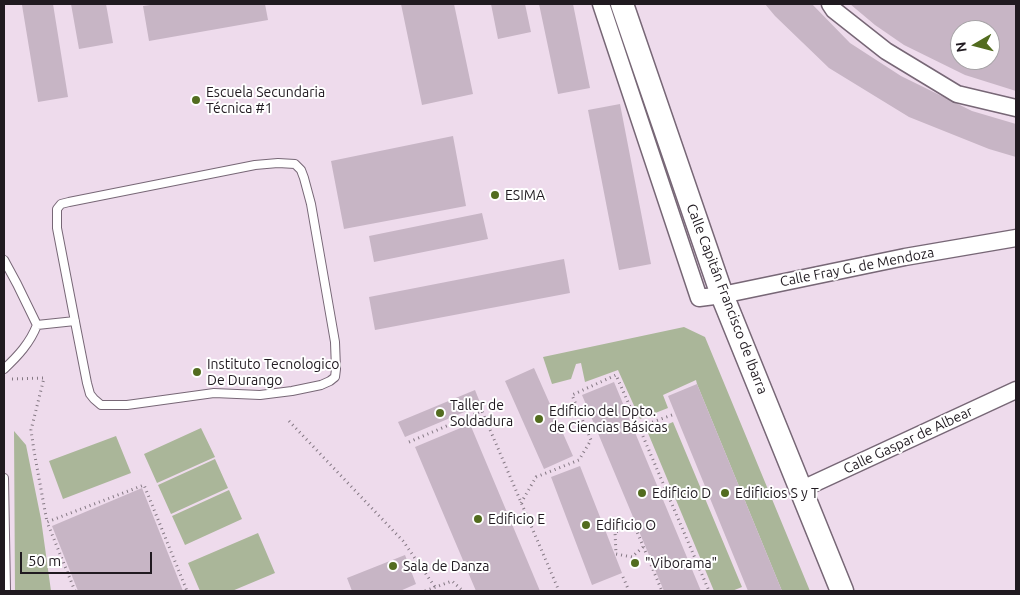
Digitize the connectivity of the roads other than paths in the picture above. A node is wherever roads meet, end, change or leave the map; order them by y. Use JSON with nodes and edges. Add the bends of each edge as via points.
{"nodes":[{"id":1,"x":601,"y":4,"type":"edge"},
{"id":2,"x":622,"y":4,"type":"edge"},
{"id":3,"x":830,"y":4,"type":"edge"},
{"id":4,"x":1016,"y":108,"type":"edge"},
{"id":5,"x":1016,"y":238,"type":"edge"},
{"id":6,"x":4,"y":260,"type":"edge"},
{"id":7,"x":722,"y":295,"type":"junction"},
{"id":8,"x":75,"y":320,"type":"junction"},
{"id":9,"x":38,"y":325,"type":"junction"},
{"id":10,"x":4,"y":369,"type":"edge"},
{"id":11,"x":1016,"y":390,"type":"edge"},
{"id":12,"x":4,"y":478,"type":"edge"},
{"id":13,"x":800,"y":490,"type":"junction"},
{"id":14,"x":6,"y":591,"type":"edge"},
{"id":15,"x":842,"y":591,"type":"edge"}],
"edges":[{"from":1,"to":7,"type":"street","name":"Calle Fray G. de Mendoza","via":[[699,298]]},
{"from":2,"to":7,"type":"street","name":"Calle Capitán Francisco de Ibarra"},
{"from":3,"to":4,"type":"street","via":[[886,51],[957,94]]},
{"from":5,"to":7,"type":"street","name":"Calle Fray G. de Mendoza","via":[[904,257]]},
{"from":6,"to":9,"type":"lane"},
{"from":7,"to":13,"type":"street","name":"Calle Capitán Francisco de Ibarra"},
{"from":8,"to":8,"type":"lane","via":[[57,228],[57,208],[61,204],[255,165],[288,163],[296,164],[301,170],[312,204],[335,342],[335,377],[330,381],[260,395],[214,394],[127,406],[101,405],[90,394]]},
{"from":8,"to":9,"type":"lane"},
{"from":9,"to":10,"type":"lane","via":[[28,344]]},
{"from":11,"to":13,"type":"street","name":"Calle Gaspar de Albear"},
{"from":12,"to":14,"type":"lane"},
{"from":13,"to":15,"type":"street","name":"Calle Capitán Francisco de Ibarra"}]}
